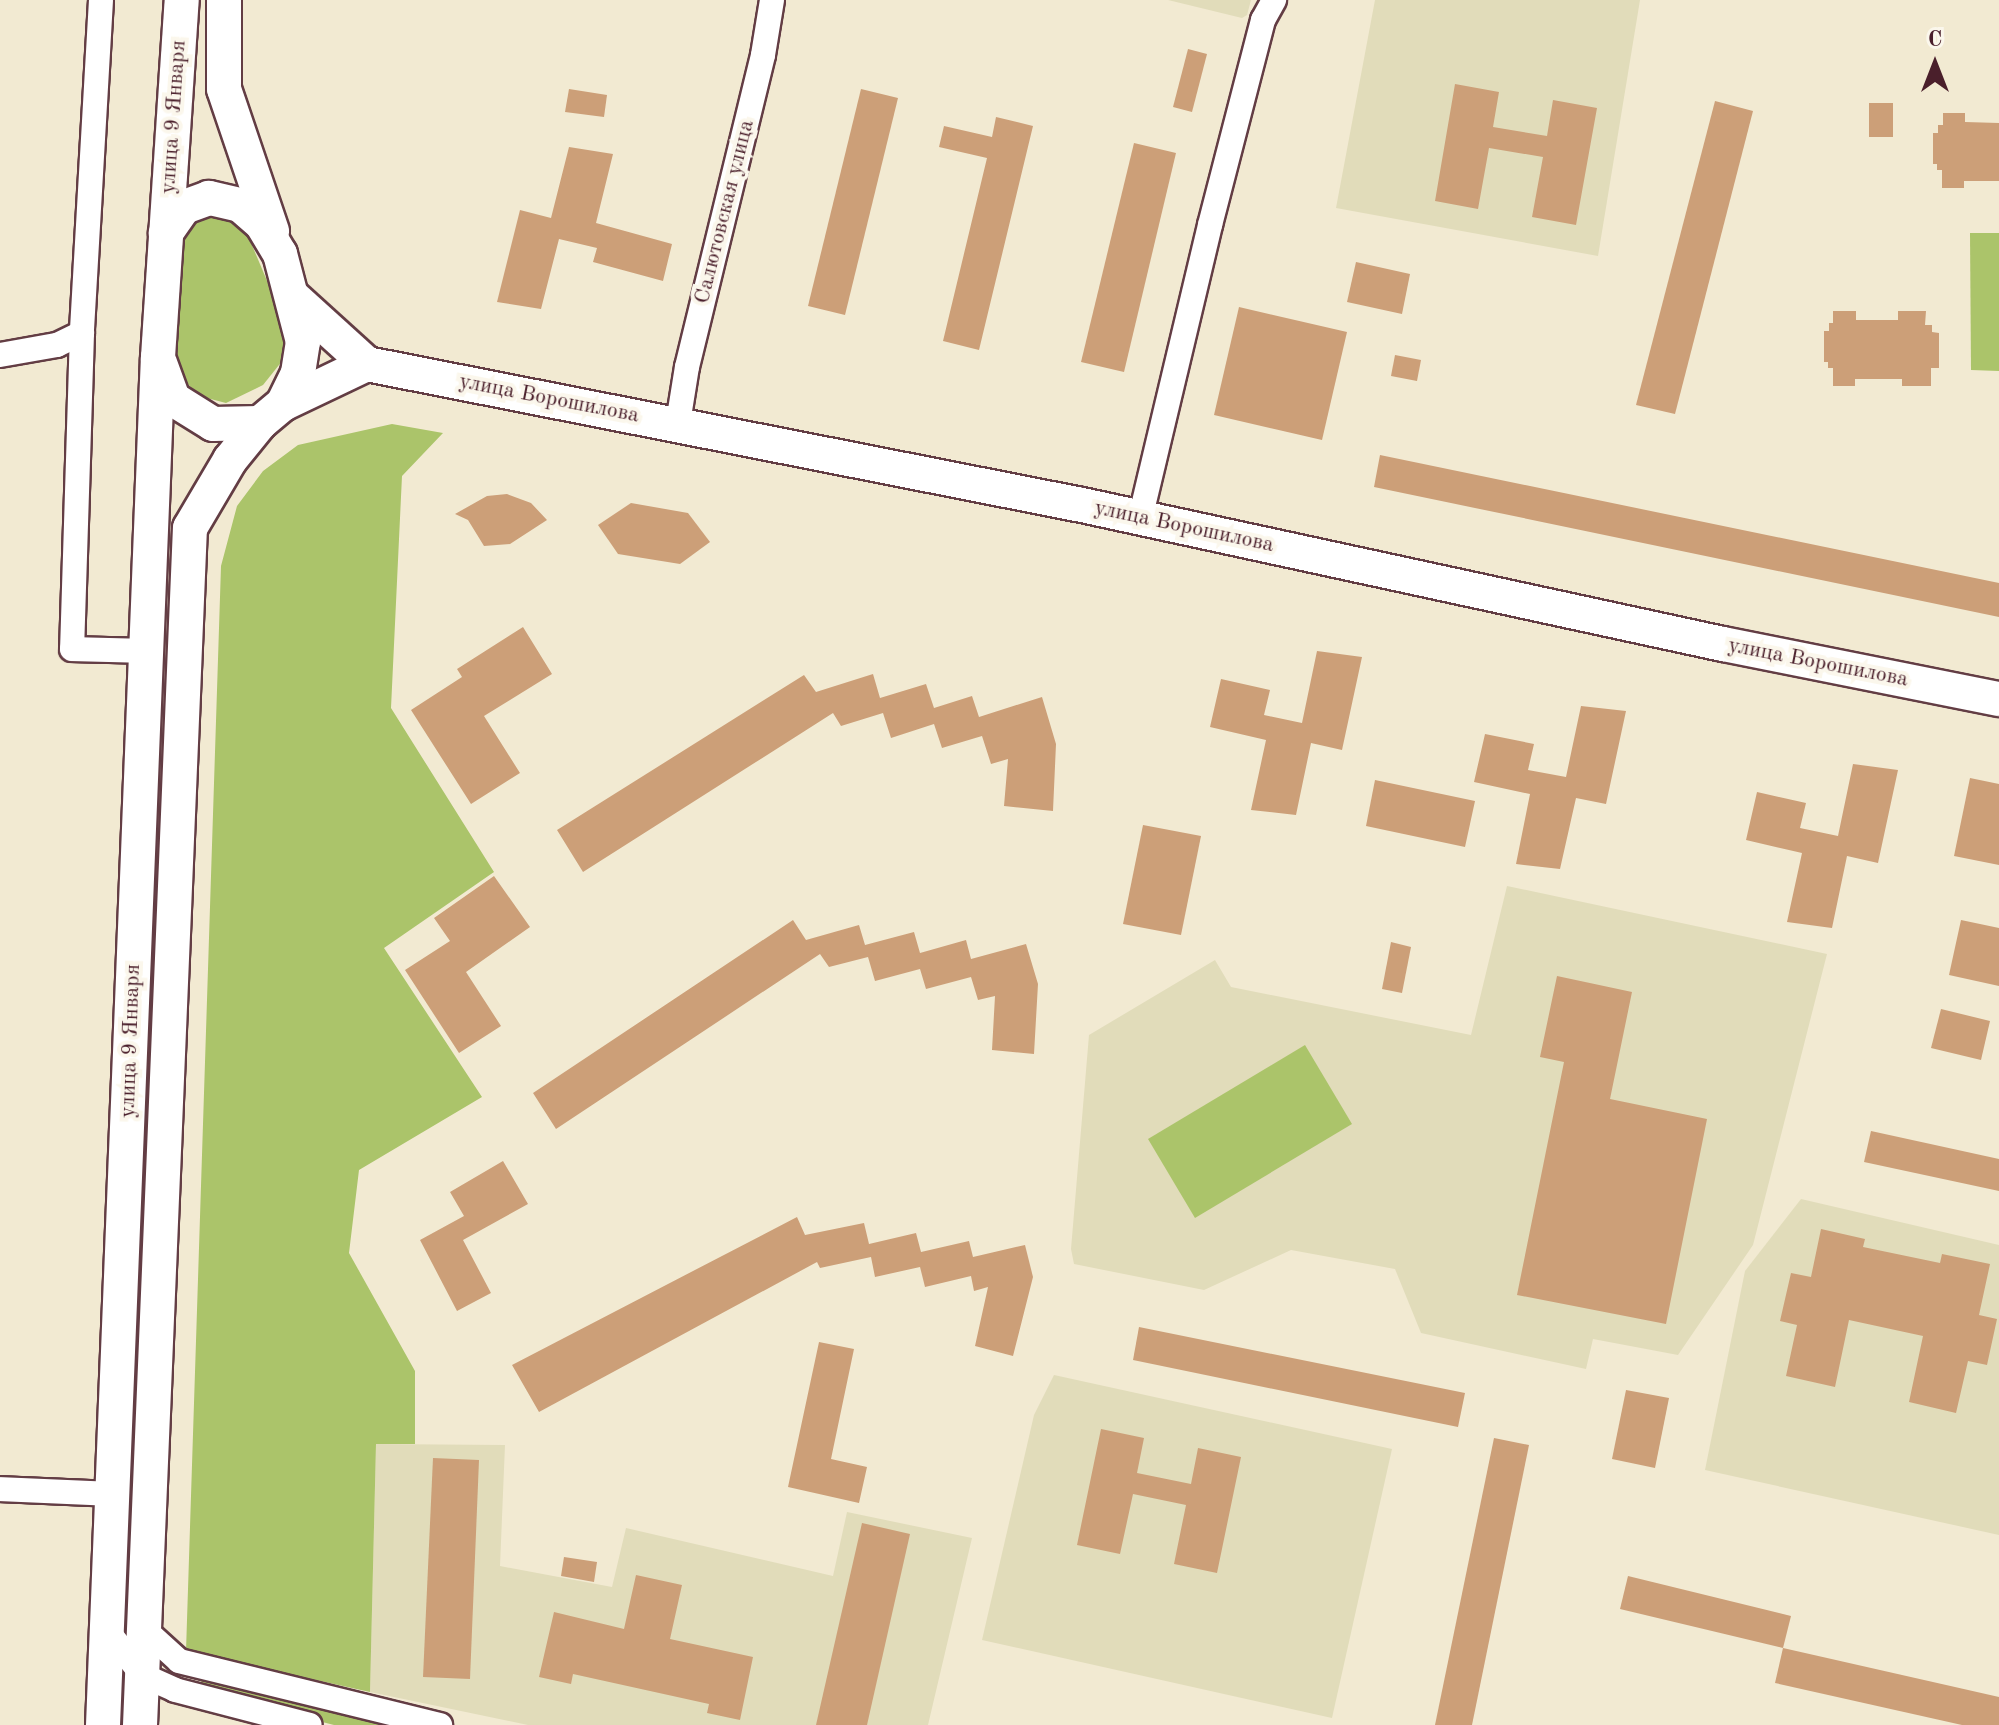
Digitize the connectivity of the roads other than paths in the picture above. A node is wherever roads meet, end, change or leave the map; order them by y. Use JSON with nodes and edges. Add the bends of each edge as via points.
{"nodes":[{"id":1,"x":101,"y":0,"type":"edge"},
{"id":2,"x":182,"y":0,"type":"edge"},
{"id":3,"x":224,"y":0,"type":"edge"},
{"id":4,"x":772,"y":0,"type":"edge"},
{"id":5,"x":1274,"y":0,"type":"edge"},
{"id":6,"x":166,"y":233,"type":"junction"},
{"id":7,"x":280,"y":254,"type":"junction"},
{"id":8,"x":293,"y":297,"type":"junction"},
{"id":9,"x":82,"y":333,"type":"junction"},
{"id":10,"x":0,"y":355,"type":"edge"},
{"id":11,"x":158,"y":357,"type":"junction"},
{"id":12,"x":367,"y":364,"type":"junction"},
{"id":13,"x":271,"y":413,"type":"junction"},
{"id":14,"x":678,"y":423,"type":"junction"},
{"id":15,"x":1140,"y":519,"type":"junction"},
{"id":16,"x":146,"y":651,"type":"junction"},
{"id":17,"x":1999,"y":699,"type":"edge"},
{"id":18,"x":0,"y":1489,"type":"edge"},
{"id":19,"x":113,"y":1494,"type":"junction"},
{"id":20,"x":144,"y":1629,"type":"junction"},
{"id":21,"x":107,"y":1630,"type":"junction"},
{"id":22,"x":179,"y":1661,"type":"junction"},
{"id":23,"x":142,"y":1675,"type":"junction"},
{"id":24,"x":175,"y":1690,"type":"junction"},
{"id":25,"x":104,"y":1718,"type":"edge"},
{"id":26,"x":142,"y":1725,"type":"edge"},
{"id":27,"x":310,"y":1725,"type":"edge"},
{"id":28,"x":440,"y":1725,"type":"edge"}],
"edges":[{"from":1,"to":9,"type":"street"},
{"from":2,"to":6,"type":"main road","name":"улица 9 Января"},
{"from":3,"to":7,"type":"main road","name":"улица 9 Января","via":[[224,89]]},
{"from":4,"to":14,"type":"street","name":"Салютовская улица"},
{"from":5,"to":15,"type":"street","via":[[1263,20]]},
{"from":6,"to":7,"type":"main road","via":[[184,207],[209,198],[240,205],[262,224]]},
{"from":6,"to":11,"type":"main road"},
{"from":7,"to":8,"type":"main road"},
{"from":8,"to":12,"type":"main road"},
{"from":8,"to":13,"type":"main road","via":[[303,342],[298,373]]},
{"from":9,"to":10,"type":"street","via":[[57,345]]},
{"from":9,"to":16,"type":"street","via":[[72,649]]},
{"from":11,"to":13,"type":"main road","via":[[173,399],[213,424]]},
{"from":11,"to":16,"type":"main road","name":"улица 9 Января"},
{"from":12,"to":13,"type":"main road"},
{"from":12,"to":14,"type":"main road","name":"улица Ворошилова"},
{"from":13,"to":20,"type":"main road","name":"улица 9 Января","via":[[230,460],[190,528]]},
{"from":14,"to":15,"type":"main road","name":"улица Ворошилова"},
{"from":15,"to":17,"type":"main road","name":"улица Ворошилова"},
{"from":16,"to":19,"type":"main road","name":"улица 9 Января"},
{"from":18,"to":19,"type":"street"},
{"from":19,"to":21,"type":"main road","name":"улица 9 Января"},
{"from":20,"to":22,"type":"street"},
{"from":20,"to":23,"type":"main road","name":"улица 9 Января"},
{"from":21,"to":23,"type":"street"},
{"from":21,"to":25,"type":"main road","name":"улица 9 Января"},
{"from":22,"to":23,"type":"street"},
{"from":22,"to":28,"type":"street"},
{"from":23,"to":24,"type":"street"},
{"from":23,"to":25,"type":"street"},
{"from":23,"to":26,"type":"main road","name":"улица 9 Января"},
{"from":24,"to":26,"type":"street"},
{"from":24,"to":27,"type":"street"}]}
